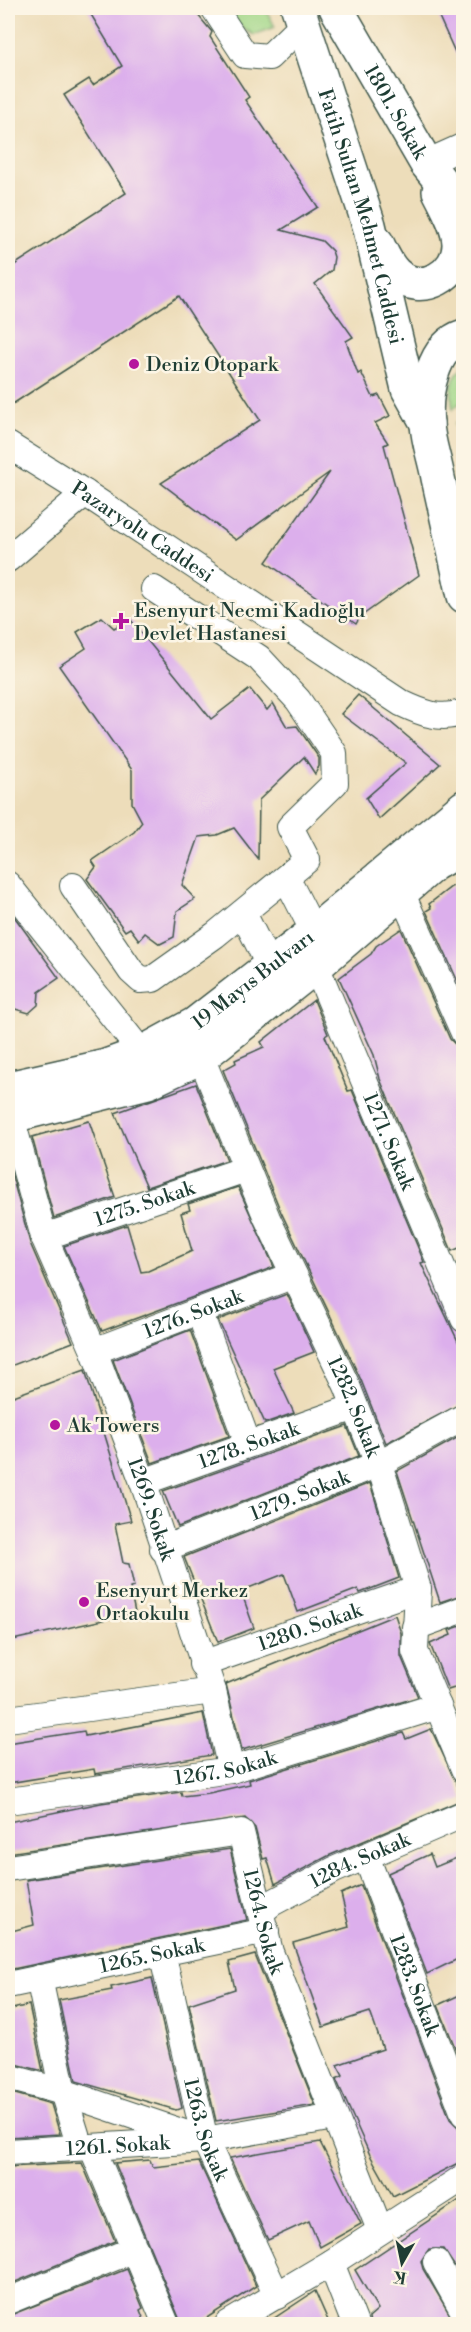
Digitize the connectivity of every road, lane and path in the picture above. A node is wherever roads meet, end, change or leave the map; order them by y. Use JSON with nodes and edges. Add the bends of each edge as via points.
{"nodes":[{"id":1,"x":214,"y":8,"type":"edge"},
{"id":2,"x":336,"y":8,"type":"edge"},
{"id":3,"x":302,"y":15,"type":"edge"},
{"id":4,"x":464,"y":146,"type":"edge"},
{"id":5,"x":426,"y":163,"type":"junction"},
{"id":6,"x":464,"y":210,"type":"edge"},
{"id":7,"x":369,"y":225,"type":"junction"},
{"id":8,"x":464,"y":336,"type":"edge"},
{"id":9,"x":427,"y":423,"type":"junction"},
{"id":10,"x":8,"y":445,"type":"edge"},
{"id":11,"x":86,"y":493,"type":"junction"},
{"id":12,"x":8,"y":559,"type":"edge"},
{"id":13,"x":154,"y":589,"type":"dead end"},
{"id":14,"x":464,"y":596,"type":"edge"},
{"id":15,"x":464,"y":712,"type":"edge"},
{"id":16,"x":464,"y":807,"type":"edge"},
{"id":17,"x":464,"y":847,"type":"edge"},
{"id":18,"x":287,"y":879,"type":"junction"},
{"id":19,"x":8,"y":885,"type":"edge"},
{"id":20,"x":73,"y":886,"type":"dead end"},
{"id":21,"x":401,"y":892,"type":"junction"},
{"id":22,"x":243,"y":914,"type":"junction"},
{"id":23,"x":314,"y":932,"type":"junction"},
{"id":24,"x":316,"y":966,"type":"junction"},
{"id":25,"x":270,"y":967,"type":"junction"},
{"id":26,"x":464,"y":1033,"type":"edge"},
{"id":27,"x":141,"y":1053,"type":"junction"},
{"id":28,"x":201,"y":1057,"type":"junction"},
{"id":29,"x":9,"y":1107,"type":"edge"},
{"id":30,"x":246,"y":1169,"type":"junction"},
{"id":31,"x":45,"y":1237,"type":"junction"},
{"id":32,"x":294,"y":1275,"type":"junction"},
{"id":33,"x":199,"y":1311,"type":"junction"},
{"id":34,"x":464,"y":1319,"type":"edge"},
{"id":35,"x":93,"y":1351,"type":"junction"},
{"id":36,"x":355,"y":1407,"type":"junction"},
{"id":37,"x":464,"y":1417,"type":"edge"},
{"id":38,"x":248,"y":1444,"type":"junction"},
{"id":39,"x":378,"y":1464,"type":"junction"},
{"id":40,"x":143,"y":1482,"type":"junction"},
{"id":41,"x":163,"y":1549,"type":"junction"},
{"id":42,"x":418,"y":1589,"type":"junction"},
{"id":43,"x":464,"y":1609,"type":"edge"},
{"id":44,"x":415,"y":1627,"type":"junction"},
{"id":45,"x":202,"y":1664,"type":"junction"},
{"id":46,"x":213,"y":1691,"type":"junction"},
{"id":47,"x":438,"y":1706,"type":"junction"},
{"id":48,"x":8,"y":1719,"type":"edge"},
{"id":49,"x":457,"y":1732,"type":"edge"},
{"id":50,"x":464,"y":1769,"type":"edge"},
{"id":51,"x":231,"y":1770,"type":"junction"},
{"id":52,"x":8,"y":1801,"type":"edge"},
{"id":53,"x":464,"y":1814,"type":"edge"},
{"id":54,"x":366,"y":1856,"type":"junction"},
{"id":55,"x":8,"y":1868,"type":"edge"},
{"id":56,"x":263,"y":1921,"type":"junction"},
{"id":57,"x":162,"y":1953,"type":"junction"},
{"id":58,"x":39,"y":1978,"type":"junction"},
{"id":59,"x":8,"y":1985,"type":"edge"},
{"id":60,"x":8,"y":2077,"type":"edge"},
{"id":61,"x":63,"y":2092,"type":"junction"},
{"id":62,"x":464,"y":2115,"type":"edge"},
{"id":63,"x":334,"y":2117,"type":"junction"},
{"id":64,"x":205,"y":2140,"type":"junction"},
{"id":65,"x":86,"y":2147,"type":"junction"},
{"id":66,"x":8,"y":2152,"type":"edge"},
{"id":67,"x":464,"y":2177,"type":"edge"},
{"id":68,"x":380,"y":2230,"type":"junction"},
{"id":69,"x":135,"y":2249,"type":"junction"},
{"id":70,"x":436,"y":2262,"type":"dead end"},
{"id":71,"x":332,"y":2263,"type":"junction"},
{"id":72,"x":277,"y":2296,"type":"junction"},
{"id":73,"x":8,"y":2301,"type":"edge"},
{"id":74,"x":461,"y":2302,"type":"edge"},
{"id":75,"x":166,"y":2325,"type":"edge"},
{"id":76,"x":228,"y":2325,"type":"edge"},
{"id":77,"x":355,"y":2325,"type":"edge"}],
"edges":[{"from":1,"to":3,"type":"street","via":[[245,55],[269,57]]},
{"from":2,"to":5,"type":"main road","name":"1801. Sokak"},
{"from":3,"to":7,"type":"main road","name":"Fatih Sultan Mehmet Caddesi"},
{"from":4,"to":5,"type":"street"},
{"from":5,"to":6,"type":"main road","name":"1801. Sokak"},
{"from":5,"to":7,"type":"main road","via":[[459,242],[457,259],[448,273],[437,281],[423,283],[410,282],[396,274]]},
{"from":7,"to":9,"type":"main road","name":"Fatih Sultan Mehmet Caddesi","via":[[408,389]]},
{"from":8,"to":9,"type":"main road","via":[[454,339],[436,364]]},
{"from":9,"to":14,"type":"main road"},
{"from":10,"to":11,"type":"street","name":"Pazaryolu Caddesi"},
{"from":11,"to":12,"type":"street"},
{"from":11,"to":15,"type":"street","name":"Pazaryolu Caddesi","via":[[401,703],[445,717]]},
{"from":13,"to":18,"type":"street","via":[[259,658],[298,700],[334,753],[335,783],[290,827],[307,860]]},
{"from":16,"to":23,"type":"main road","name":"19 Mayıs Bulvarı"},
{"from":17,"to":21,"type":"main road","name":"19 Mayıs Bulvarı","via":[[434,864]]},
{"from":18,"to":22,"type":"street"},
{"from":18,"to":23,"type":"street"},
{"from":19,"to":27,"type":"street"},
{"from":20,"to":22,"type":"street","via":[[141,980],[167,971]]},
{"from":21,"to":24,"type":"main road","name":"19 Mayıs Bulvarı"},
{"from":21,"to":26,"type":"street"},
{"from":22,"to":25,"type":"street"},
{"from":23,"to":25,"type":"main road","name":"19 Mayıs Bulvarı"},
{"from":24,"to":28,"type":"main road","name":"19 Mayıs Bulvarı"},
{"from":24,"to":34,"type":"street","name":"1271. Sokak"},
{"from":25,"to":27,"type":"main road","name":"19 Mayıs Bulvarı","via":[[203,1018]]},
{"from":27,"to":29,"type":"main road","name":"19 Mayıs Bulvarı"},
{"from":28,"to":29,"type":"main road","name":"19 Mayıs Bulvarı","via":[[147,1082]]},
{"from":28,"to":30,"type":"street","name":"1282. Sokak"},
{"from":29,"to":31,"type":"street","name":"1269. Sokak"},
{"from":30,"to":31,"type":"street","name":"1275. Sokak"},
{"from":30,"to":32,"type":"street","name":"1282. Sokak"},
{"from":31,"to":35,"type":"street","name":"1269. Sokak"},
{"from":32,"to":33,"type":"street","name":"1276. Sokak"},
{"from":32,"to":36,"type":"street","name":"1282. Sokak"},
{"from":33,"to":35,"type":"street","name":"1276. Sokak"},
{"from":33,"to":38,"type":"street"},
{"from":35,"to":40,"type":"street","name":"1269. Sokak"},
{"from":36,"to":38,"type":"street","name":"1278. Sokak"},
{"from":36,"to":39,"type":"street","name":"1282. Sokak"},
{"from":37,"to":39,"type":"street","name":"1279. Sokak"},
{"from":38,"to":40,"type":"street","name":"1278. Sokak"},
{"from":39,"to":41,"type":"street","name":"1279. Sokak"},
{"from":39,"to":42,"type":"street","name":"1282. Sokak"},
{"from":40,"to":41,"type":"street","name":"1269. Sokak"},
{"from":41,"to":45,"type":"street","name":"1269. Sokak"},
{"from":42,"to":44,"type":"street","name":"1282. Sokak"},
{"from":42,"to":45,"type":"street","name":"1280. Sokak"},
{"from":43,"to":44,"type":"street"},
{"from":44,"to":47,"type":"street","name":"1282. Sokak","via":[[415,1651]]},
{"from":45,"to":46,"type":"street","name":"1269. Sokak"},
{"from":46,"to":48,"type":"street"},
{"from":46,"to":51,"type":"street","name":"1269. Sokak"},
{"from":47,"to":49,"type":"street","name":"1282. Sokak"},
{"from":47,"to":51,"type":"street","name":"1267. Sokak"},
{"from":49,"to":50,"type":"street","name":"1282. Sokak"},
{"from":51,"to":52,"type":"street","name":"1267. Sokak"},
{"from":53,"to":54,"type":"street","name":"1284. Sokak"},
{"from":54,"to":56,"type":"street","name":"1284. Sokak","via":[[272,1903]]},
{"from":54,"to":62,"type":"street","name":"1283. Sokak"},
{"from":55,"to":56,"type":"street","name":"1264. Sokak","via":[[241,1833]]},
{"from":56,"to":57,"type":"street","name":"1265. Sokak"},
{"from":56,"to":63,"type":"street","name":"1264. Sokak","via":[[270,1952]]},
{"from":57,"to":58,"type":"street","name":"1265. Sokak"},
{"from":57,"to":64,"type":"street","name":"1263. Sokak"},
{"from":58,"to":59,"type":"street","name":"1265. Sokak"},
{"from":58,"to":61,"type":"street"},
{"from":60,"to":61,"type":"street"},
{"from":61,"to":64,"type":"street"},
{"from":61,"to":65,"type":"street"},
{"from":63,"to":64,"type":"street","name":"1261. Sokak"},
{"from":63,"to":68,"type":"street","name":"1264. Sokak"},
{"from":64,"to":65,"type":"street","name":"1261. Sokak"},
{"from":64,"to":72,"type":"street","name":"1263. Sokak"},
{"from":65,"to":66,"type":"street","name":"1261. Sokak"},
{"from":65,"to":69,"type":"street"},
{"from":67,"to":68,"type":"street"},
{"from":68,"to":71,"type":"street"},
{"from":69,"to":73,"type":"street"},
{"from":69,"to":75,"type":"street"},
{"from":70,"to":74,"type":"street"},
{"from":71,"to":72,"type":"street"},
{"from":71,"to":77,"type":"street"},
{"from":72,"to":76,"type":"street"}]}
